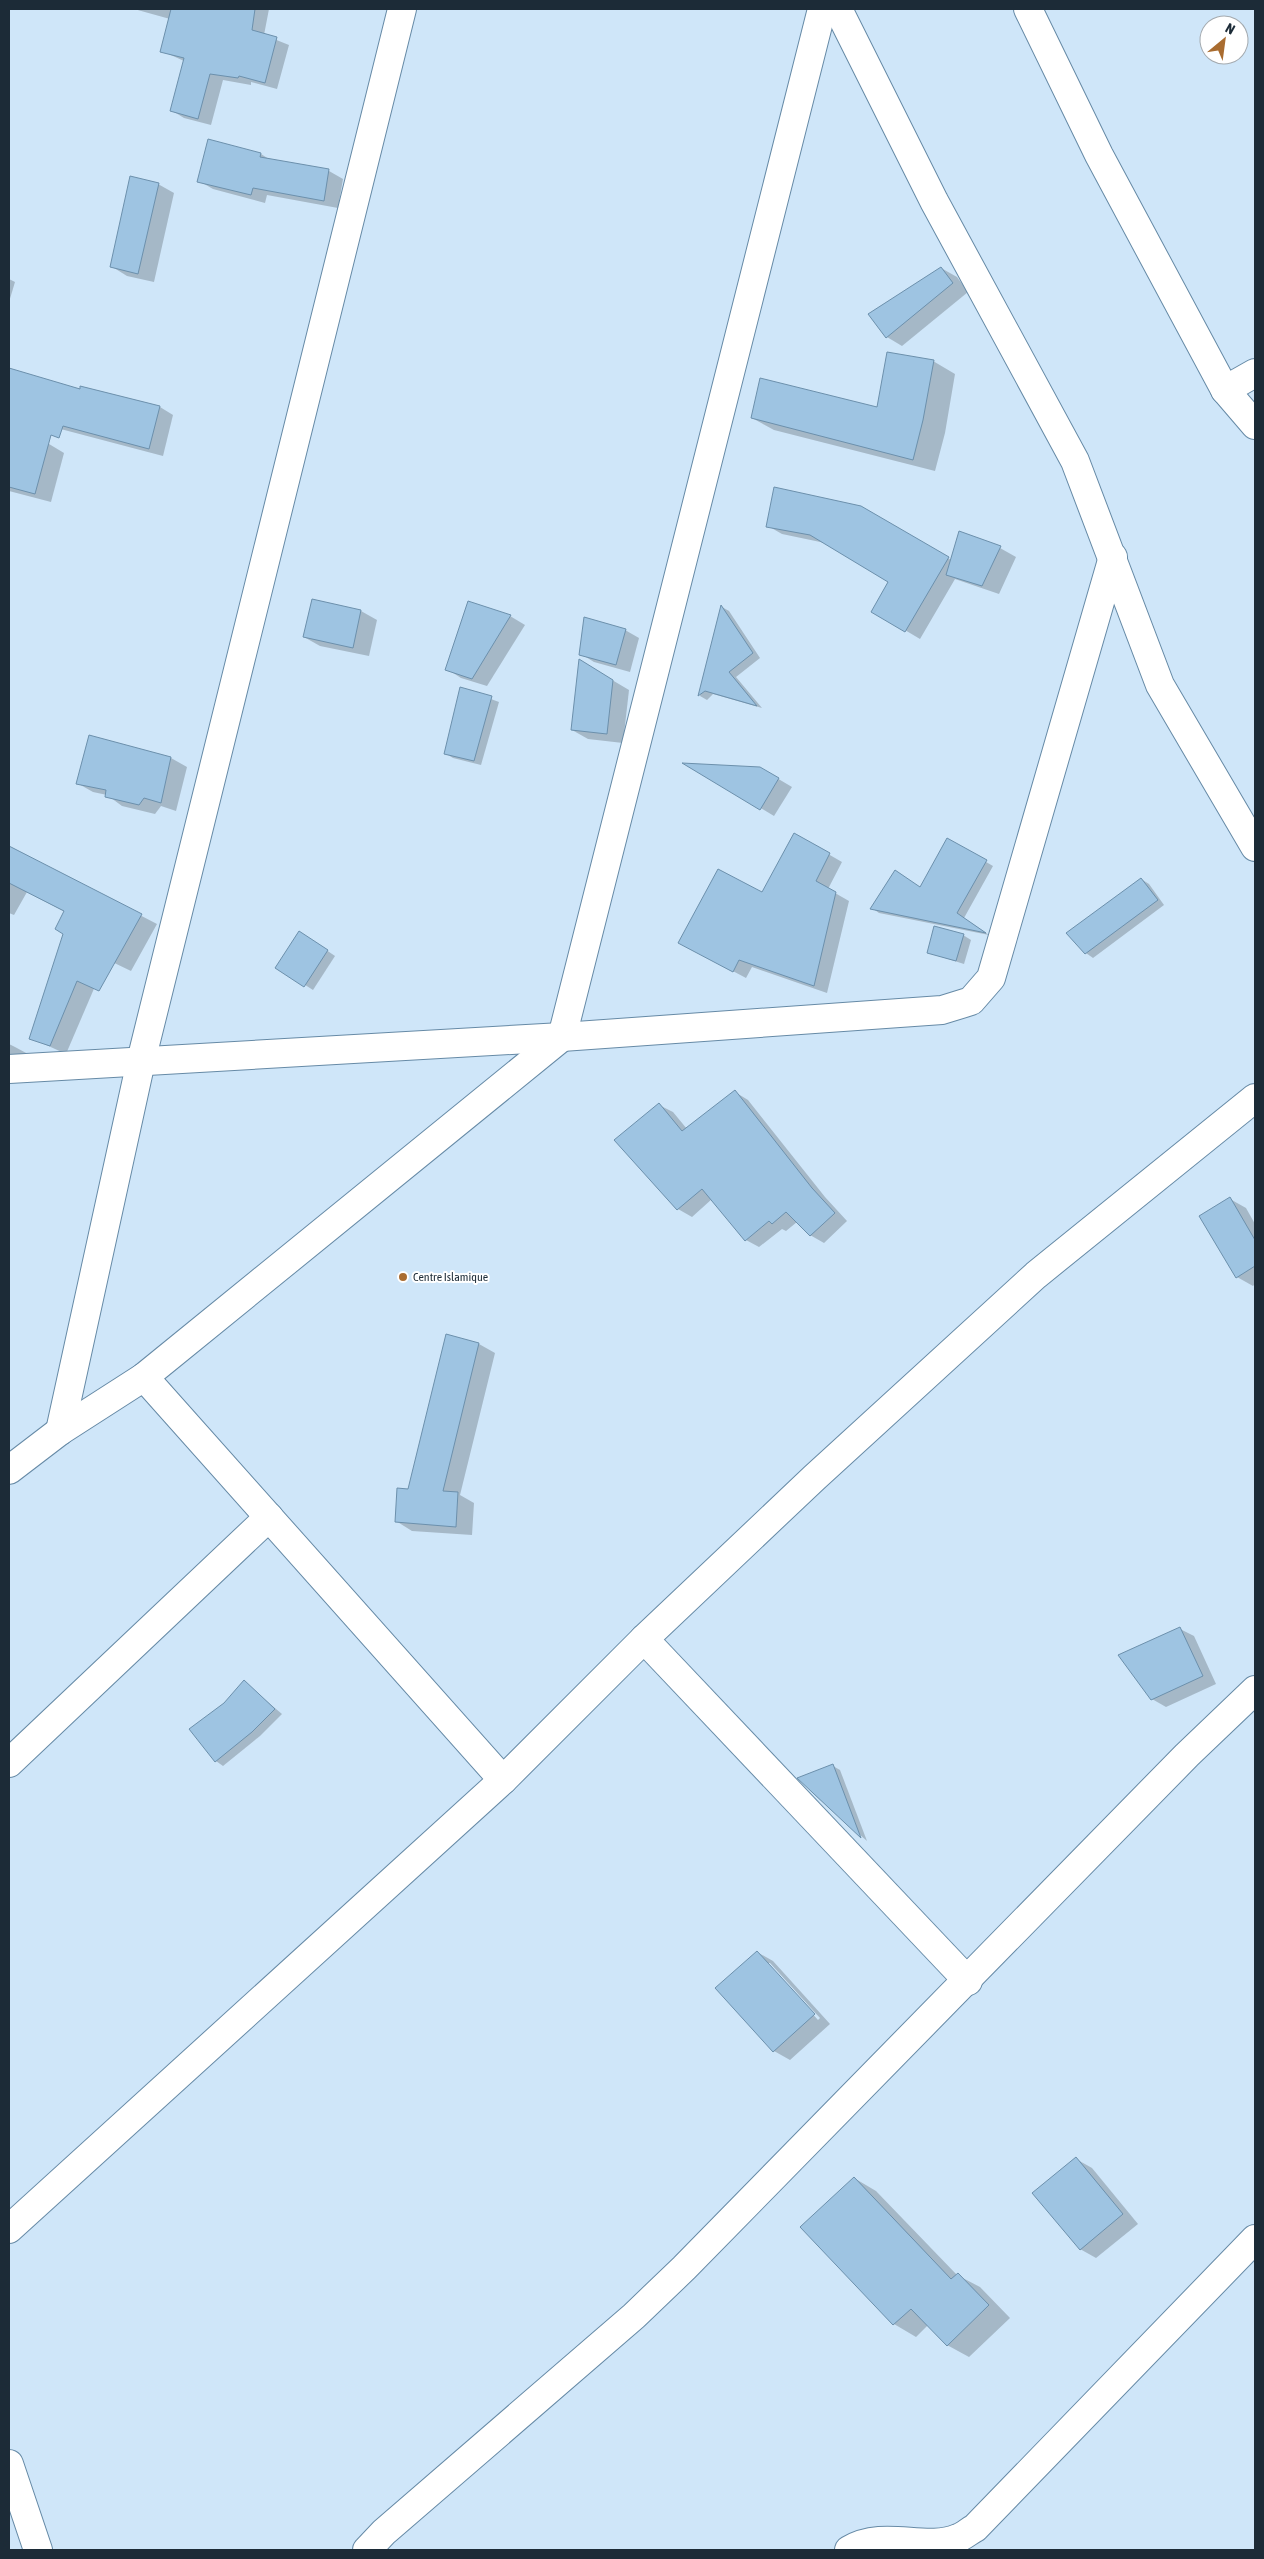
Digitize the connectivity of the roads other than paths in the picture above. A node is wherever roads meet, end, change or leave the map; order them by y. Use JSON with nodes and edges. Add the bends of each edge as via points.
{"nodes":[{"id":1,"x":402,"y":9,"type":"edge"},
{"id":2,"x":822,"y":9,"type":"edge"},
{"id":3,"x":838,"y":9,"type":"edge"},
{"id":4,"x":1028,"y":9,"type":"edge"},
{"id":5,"x":1255,"y":373,"type":"edge"},
{"id":6,"x":1225,"y":390,"type":"junction"},
{"id":7,"x":1255,"y":425,"type":"edge"},
{"id":8,"x":1113,"y":557,"type":"junction"},
{"id":9,"x":1255,"y":847,"type":"edge"},
{"id":10,"x":562,"y":1037,"type":"junction"},
{"id":11,"x":141,"y":1061,"type":"junction"},
{"id":12,"x":9,"y":1070,"type":"edge"},
{"id":13,"x":1255,"y":1098,"type":"edge"},
{"id":14,"x":144,"y":1377,"type":"junction"},
{"id":15,"x":60,"y":1431,"type":"junction"},
{"id":16,"x":9,"y":1470,"type":"edge"},
{"id":17,"x":269,"y":1517,"type":"junction"},
{"id":18,"x":644,"y":1639,"type":"junction"},
{"id":19,"x":1255,"y":1690,"type":"edge"},
{"id":20,"x":9,"y":1763,"type":"edge"},
{"id":21,"x":503,"y":1780,"type":"junction"},
{"id":22,"x":968,"y":1981,"type":"junction"},
{"id":23,"x":9,"y":2229,"type":"edge"},
{"id":24,"x":1255,"y":2239,"type":"edge"},
{"id":25,"x":9,"y":2464,"type":"edge"},
{"id":26,"x":38,"y":2550,"type":"edge"},
{"id":27,"x":367,"y":2550,"type":"edge"},
{"id":28,"x":849,"y":2550,"type":"edge"}],
"edges":[{"from":1,"to":11,"type":"street"},
{"from":2,"to":10,"type":"street"},
{"from":3,"to":8,"type":"street","via":[[934,201],[1075,461]]},
{"from":4,"to":6,"type":"street","via":[[1099,155]]},
{"from":5,"to":6,"type":"street"},
{"from":6,"to":7,"type":"street"},
{"from":8,"to":9,"type":"street","via":[[1160,685]]},
{"from":8,"to":10,"type":"street","via":[[992,978],[971,1001],[942,1010]]},
{"from":10,"to":11,"type":"street"},
{"from":10,"to":14,"type":"street"},
{"from":11,"to":12,"type":"street"},
{"from":11,"to":15,"type":"street"},
{"from":13,"to":18,"type":"street","via":[[1036,1276],[814,1478]]},
{"from":14,"to":15,"type":"street"},
{"from":14,"to":17,"type":"street"},
{"from":15,"to":16,"type":"street"},
{"from":17,"to":20,"type":"street"},
{"from":17,"to":21,"type":"street"},
{"from":18,"to":21,"type":"street"},
{"from":18,"to":22,"type":"street"},
{"from":19,"to":22,"type":"street"},
{"from":21,"to":23,"type":"street"},
{"from":22,"to":27,"type":"street","via":[[634,2316]]},
{"from":24,"to":28,"type":"street","via":[[975,2528],[958,2538],[942,2542],[888,2540],[868,2542]]},
{"from":25,"to":26,"type":"street"}]}
